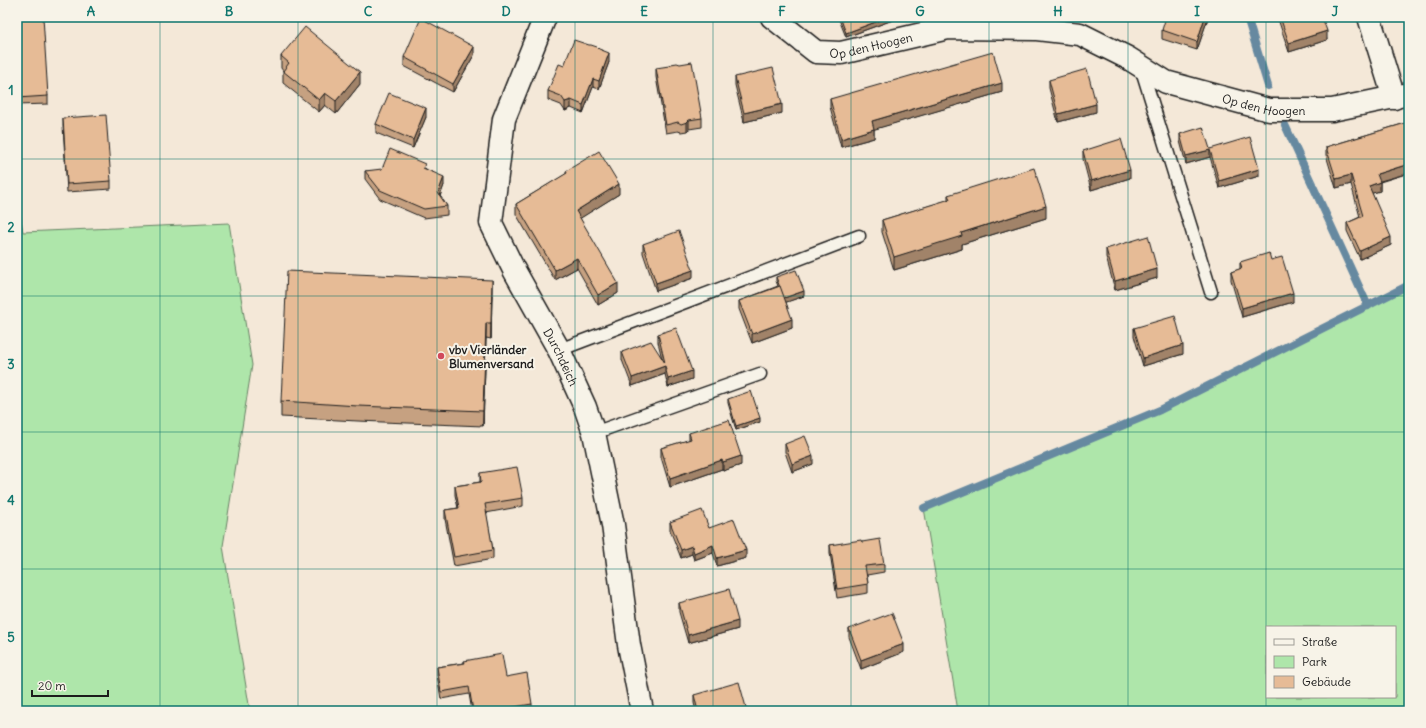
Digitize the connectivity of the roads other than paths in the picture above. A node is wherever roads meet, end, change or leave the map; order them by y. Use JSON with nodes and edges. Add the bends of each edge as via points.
{"nodes":[{"id":1,"x":545,"y":17,"type":"edge"},
{"id":2,"x":772,"y":17,"type":"edge"},
{"id":3,"x":1369,"y":17,"type":"edge"},
{"id":4,"x":1141,"y":66,"type":"junction"},
{"id":5,"x":1401,"y":96,"type":"edge"},
{"id":6,"x":860,"y":236,"type":"dead end"},
{"id":7,"x":1212,"y":292,"type":"dead end"},
{"id":8,"x":559,"y":350,"type":"junction"},
{"id":9,"x":760,"y":374,"type":"dead end"},
{"id":10,"x":594,"y":433,"type":"junction"},
{"id":11,"x":642,"y":711,"type":"edge"}],
"edges":[{"from":1,"to":8,"type":"street","name":"Durchdeich","via":[[504,119],[491,223]]},
{"from":2,"to":4,"type":"street","name":"Op den Hoogen","via":[[816,52],[841,53],[948,28],[1037,29],[1080,34]]},
{"from":3,"to":5,"type":"street","name":"Op den Hoogen"},
{"from":4,"to":5,"type":"street","name":"Op den Hoogen","via":[[1166,82],[1269,110],[1332,110]]},
{"from":4,"to":7,"type":"lane"},
{"from":6,"to":8,"type":"lane"},
{"from":8,"to":10,"type":"street","name":"Durchdeich"},
{"from":9,"to":10,"type":"lane"},
{"from":10,"to":11,"type":"street","name":"Durchdeich","via":[[612,525],[629,645]]}]}
